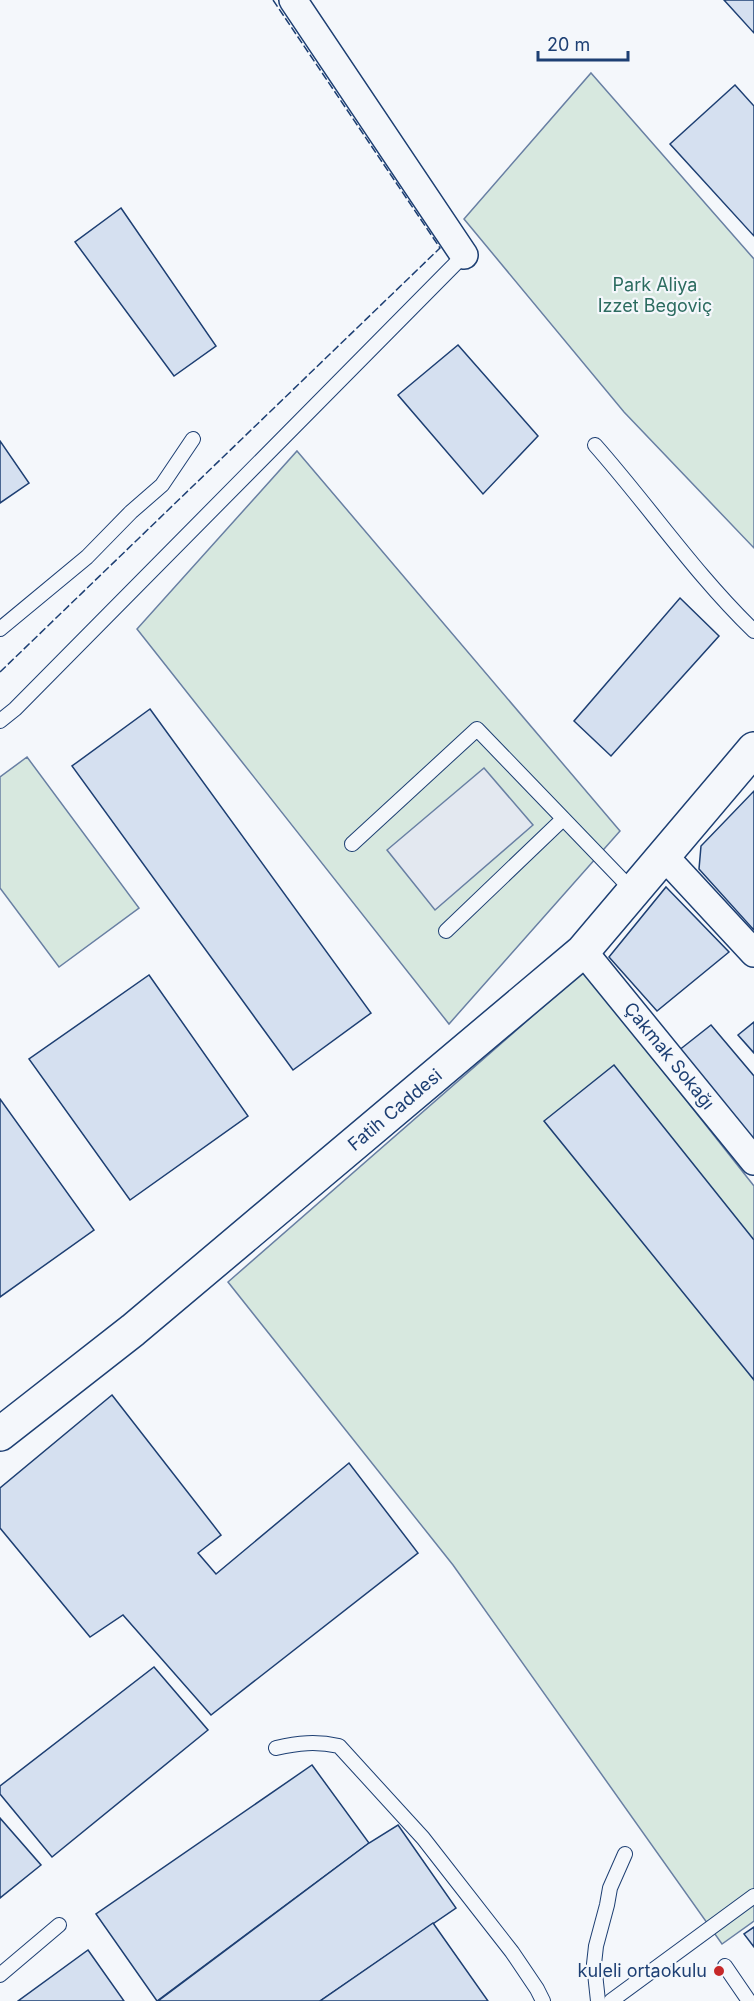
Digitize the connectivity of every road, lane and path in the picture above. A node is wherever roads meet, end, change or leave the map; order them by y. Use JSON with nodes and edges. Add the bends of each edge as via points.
{"nodes":[{"id":1,"x":293,"y":0,"type":"edge"},
{"id":2,"x":464,"y":255,"type":"joint"},
{"id":3,"x":193,"y":439,"type":"dead end"},
{"id":4,"x":595,"y":445,"type":"dead end"},
{"id":5,"x":0,"y":629,"type":"edge"},
{"id":6,"x":754,"y":631,"type":"edge"},
{"id":7,"x":0,"y":721,"type":"edge"},
{"id":8,"x":754,"y":749,"type":"edge"},
{"id":9,"x":563,"y":819,"type":"junction"},
{"id":10,"x":352,"y":844,"type":"dead end"},
{"id":11,"x":664,"y":856,"type":"junction"},
{"id":12,"x":634,"y":891,"type":"junction"},
{"id":13,"x":446,"y":931,"type":"dead end"},
{"id":14,"x":583,"y":951,"type":"junction"},
{"id":15,"x":754,"y":953,"type":"edge"},
{"id":16,"x":754,"y":1161,"type":"edge"},
{"id":17,"x":0,"y":1434,"type":"edge"},
{"id":18,"x":276,"y":1748,"type":"dead end"},
{"id":19,"x":625,"y":1854,"type":"dead end"},
{"id":20,"x":754,"y":1896,"type":"edge"},
{"id":21,"x":59,"y":1925,"type":"dead end"},
{"id":22,"x":725,"y":1966,"type":"dead end"},
{"id":23,"x":0,"y":1975,"type":"edge"},
{"id":24,"x":543,"y":2001,"type":"edge"},
{"id":25,"x":598,"y":2001,"type":"edge"},
{"id":26,"x":610,"y":2001,"type":"edge"},
{"id":27,"x":749,"y":2001,"type":"edge"}],
"edges":[{"from":1,"to":2,"type":"street"},
{"from":2,"to":7,"type":"lane"},
{"from":3,"to":5,"type":"lane","via":[[162,485],[87,557]]},
{"from":4,"to":6,"type":"lane","via":[[679,548]]},
{"from":8,"to":11,"type":"main road","name":"Fatih Caddesi"},
{"from":9,"to":10,"type":"lane","via":[[477,729]]},
{"from":9,"to":12,"type":"lane"},
{"from":9,"to":13,"type":"lane"},
{"from":11,"to":12,"type":"main road","name":"Fatih Caddesi"},
{"from":11,"to":15,"type":"street"},
{"from":12,"to":14,"type":"main road","name":"Fatih Caddesi"},
{"from":14,"to":16,"type":"street","name":"Çakmak Sokağı"},
{"from":14,"to":17,"type":"main road","name":"Fatih Caddesi","via":[[133,1330]]},
{"from":18,"to":24,"type":"lane","via":[[304,1742],[339,1746],[423,1838],[512,1952]]},
{"from":19,"to":25,"type":"lane","via":[[610,1888],[596,1946]]},
{"from":20,"to":26,"type":"lane"},
{"from":21,"to":23,"type":"lane"},
{"from":22,"to":27,"type":"lane"}]}
